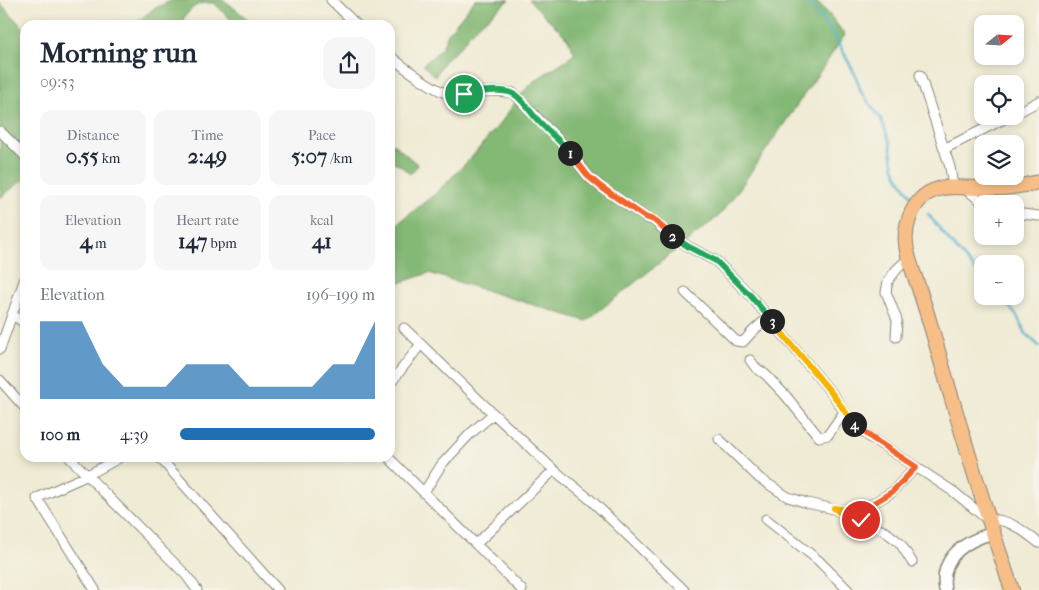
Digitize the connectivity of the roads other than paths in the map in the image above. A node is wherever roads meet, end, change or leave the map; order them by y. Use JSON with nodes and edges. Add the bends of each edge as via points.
{"nodes":[{"id":1,"x":331,"y":0,"type":"edge"},
{"id":2,"x":352,"y":20,"type":"edge"},
{"id":3,"x":395,"y":60,"type":"edge"},
{"id":4,"x":920,"y":74,"type":"dead end"},
{"id":5,"x":1039,"y":101,"type":"edge"},
{"id":6,"x":1024,"y":109,"type":"edge"},
{"id":7,"x":992,"y":125,"type":"edge"},
{"id":8,"x":0,"y":131,"type":"edge"},
{"id":9,"x":944,"y":149,"type":"junction"},
{"id":10,"x":20,"y":151,"type":"edge"},
{"id":11,"x":1039,"y":182,"type":"edge"},
{"id":12,"x":958,"y":187,"type":"junction"},
{"id":13,"x":974,"y":197,"type":"edge"},
{"id":14,"x":1024,"y":214,"type":"edge"},
{"id":15,"x":1039,"y":216,"type":"edge"},
{"id":16,"x":909,"y":258,"type":"junction"},
{"id":17,"x":20,"y":292,"type":"edge"},
{"id":18,"x":685,"y":292,"type":"dead end"},
{"id":19,"x":12,"y":314,"type":"junction"},
{"id":20,"x":769,"y":318,"type":"junction"},
{"id":21,"x":20,"y":320,"type":"edge"},
{"id":22,"x":404,"y":328,"type":"dead end"},
{"id":23,"x":896,"y":337,"type":"dead end"},
{"id":24,"x":421,"y":344,"type":"junction"},
{"id":25,"x":0,"y":349,"type":"edge"},
{"id":26,"x":750,"y":360,"type":"dead end"},
{"id":27,"x":395,"y":378,"type":"edge"},
{"id":28,"x":0,"y":380,"type":"edge"},
{"id":29,"x":20,"y":402,"type":"edge"},
{"id":30,"x":844,"y":412,"type":"junction"},
{"id":31,"x":493,"y":414,"type":"junction"},
{"id":32,"x":719,"y":439,"type":"dead end"},
{"id":33,"x":74,"y":462,"type":"edge"},
{"id":34,"x":111,"y":462,"type":"edge"},
{"id":35,"x":164,"y":462,"type":"edge"},
{"id":36,"x":393,"y":462,"type":"edge"},
{"id":37,"x":916,"y":467,"type":"junction"},
{"id":38,"x":554,"y":470,"type":"junction"},
{"id":39,"x":86,"y":476,"type":"junction"},
{"id":40,"x":424,"y":492,"type":"junction"},
{"id":41,"x":834,"y":508,"type":"junction"},
{"id":42,"x":766,"y":519,"type":"dead end"},
{"id":43,"x":991,"y":526,"type":"junction"},
{"id":44,"x":1039,"y":542,"type":"edge"},
{"id":45,"x":476,"y":544,"type":"junction"},
{"id":46,"x":912,"y":562,"type":"dead end"},
{"id":47,"x":95,"y":590,"type":"edge"},
{"id":48,"x":197,"y":590,"type":"edge"},
{"id":49,"x":278,"y":590,"type":"edge"},
{"id":50,"x":522,"y":590,"type":"edge"},
{"id":51,"x":684,"y":590,"type":"edge"},
{"id":52,"x":848,"y":590,"type":"edge"},
{"id":53,"x":945,"y":590,"type":"edge"},
{"id":54,"x":1012,"y":590,"type":"edge"}],
"edges":[{"from":1,"to":2,"type":"street"},
{"from":3,"to":20,"type":"street","via":[[444,93],[454,96],[478,92],[513,93],[564,145],[589,177],[689,247],[716,261]]},
{"from":4,"to":9,"type":"street"},
{"from":5,"to":6,"type":"street"},
{"from":7,"to":9,"type":"street"},
{"from":8,"to":10,"type":"street"},
{"from":9,"to":12,"type":"street"},
{"from":11,"to":12,"type":"highway","via":[[998,188]]},
{"from":12,"to":13,"type":"street"},
{"from":12,"to":16,"type":"highway","via":[[939,189],[924,196],[914,209],[906,233]]},
{"from":14,"to":15,"type":"street"},
{"from":16,"to":23,"type":"street","via":[[888,281],[886,292],[897,320]]},
{"from":16,"to":43,"type":"highway"},
{"from":17,"to":19,"type":"street"},
{"from":18,"to":20,"type":"street","via":[[736,341],[743,342]]},
{"from":19,"to":21,"type":"street"},
{"from":19,"to":25,"type":"street"},
{"from":20,"to":30,"type":"street"},
{"from":22,"to":24,"type":"street"},
{"from":24,"to":27,"type":"street"},
{"from":24,"to":31,"type":"street"},
{"from":26,"to":30,"type":"street","via":[[786,396],[819,437],[828,434]]},
{"from":28,"to":29,"type":"street"},
{"from":30,"to":37,"type":"street","via":[[865,433]]},
{"from":31,"to":38,"type":"street"},
{"from":31,"to":40,"type":"street","via":[[442,464]]},
{"from":32,"to":41,"type":"street","via":[[759,478],[788,497]]},
{"from":33,"to":39,"type":"street"},
{"from":34,"to":39,"type":"street"},
{"from":35,"to":49,"type":"street"},
{"from":36,"to":40,"type":"street"},
{"from":37,"to":41,"type":"street","via":[[892,492],[872,504],[853,510]]},
{"from":37,"to":43,"type":"street","via":[[954,492]]},
{"from":38,"to":45,"type":"street"},
{"from":38,"to":51,"type":"street","via":[[592,501]]},
{"from":39,"to":47,"type":"street","via":[[38,498]]},
{"from":39,"to":48,"type":"street","via":[[155,543]]},
{"from":40,"to":45,"type":"street"},
{"from":41,"to":46,"type":"street","via":[[886,532],[900,543]]},
{"from":42,"to":52,"type":"street","via":[[818,560]]},
{"from":43,"to":44,"type":"street","via":[[999,519]]},
{"from":43,"to":53,"type":"street","via":[[952,557],[945,567]]},
{"from":43,"to":54,"type":"highway"},
{"from":45,"to":50,"type":"street"}]}
